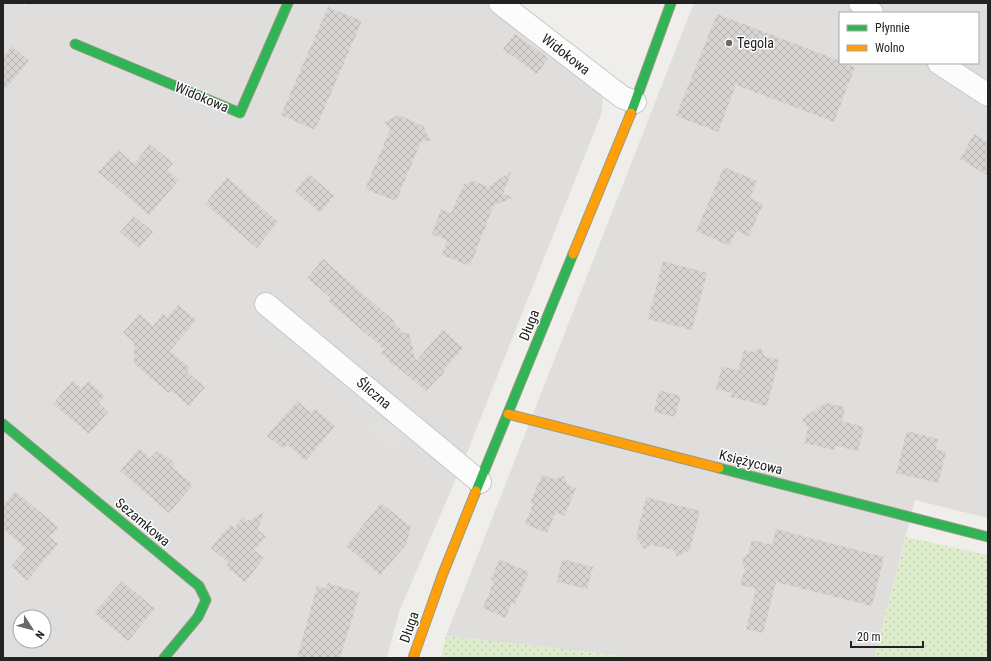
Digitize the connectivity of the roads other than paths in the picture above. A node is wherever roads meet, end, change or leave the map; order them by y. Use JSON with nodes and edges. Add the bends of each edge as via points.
{"nodes":[{"id":1,"x":288,"y":3,"type":"edge"},
{"id":2,"x":500,"y":3,"type":"edge"},
{"id":3,"x":671,"y":3,"type":"edge"},
{"id":4,"x":860,"y":3,"type":"edge"},
{"id":5,"x":871,"y":12,"type":"edge"},
{"id":6,"x":75,"y":44,"type":"dead end"},
{"id":7,"x":941,"y":64,"type":"edge"},
{"id":8,"x":988,"y":95,"type":"edge"},
{"id":9,"x":635,"y":102,"type":"junction"},
{"id":10,"x":266,"y":304,"type":"dead end"},
{"id":11,"x":508,"y":414,"type":"junction"},
{"id":12,"x":3,"y":424,"type":"edge"},
{"id":13,"x":480,"y":482,"type":"junction"},
{"id":14,"x":988,"y":537,"type":"edge"},
{"id":15,"x":164,"y":658,"type":"edge"},
{"id":16,"x":414,"y":658,"type":"edge"}],
"edges":[{"from":1,"to":6,"type":"street","name":"Widokowa","via":[[240,113]]},
{"from":2,"to":9,"type":"street","name":"Widokowa","via":[[622,97]]},
{"from":3,"to":9,"type":"street","name":"Długa"},
{"from":4,"to":5,"type":"street"},
{"from":7,"to":8,"type":"street"},
{"from":9,"to":11,"type":"street","name":"Długa"},
{"from":10,"to":13,"type":"street","name":"Śliczna"},
{"from":11,"to":13,"type":"street","name":"Długa"},
{"from":11,"to":14,"type":"street","name":"Księżycowa"},
{"from":12,"to":15,"type":"street","name":"Sezamkowa","via":[[199,586],[206,600],[198,617]]},
{"from":13,"to":16,"type":"street","name":"Długa"}]}
